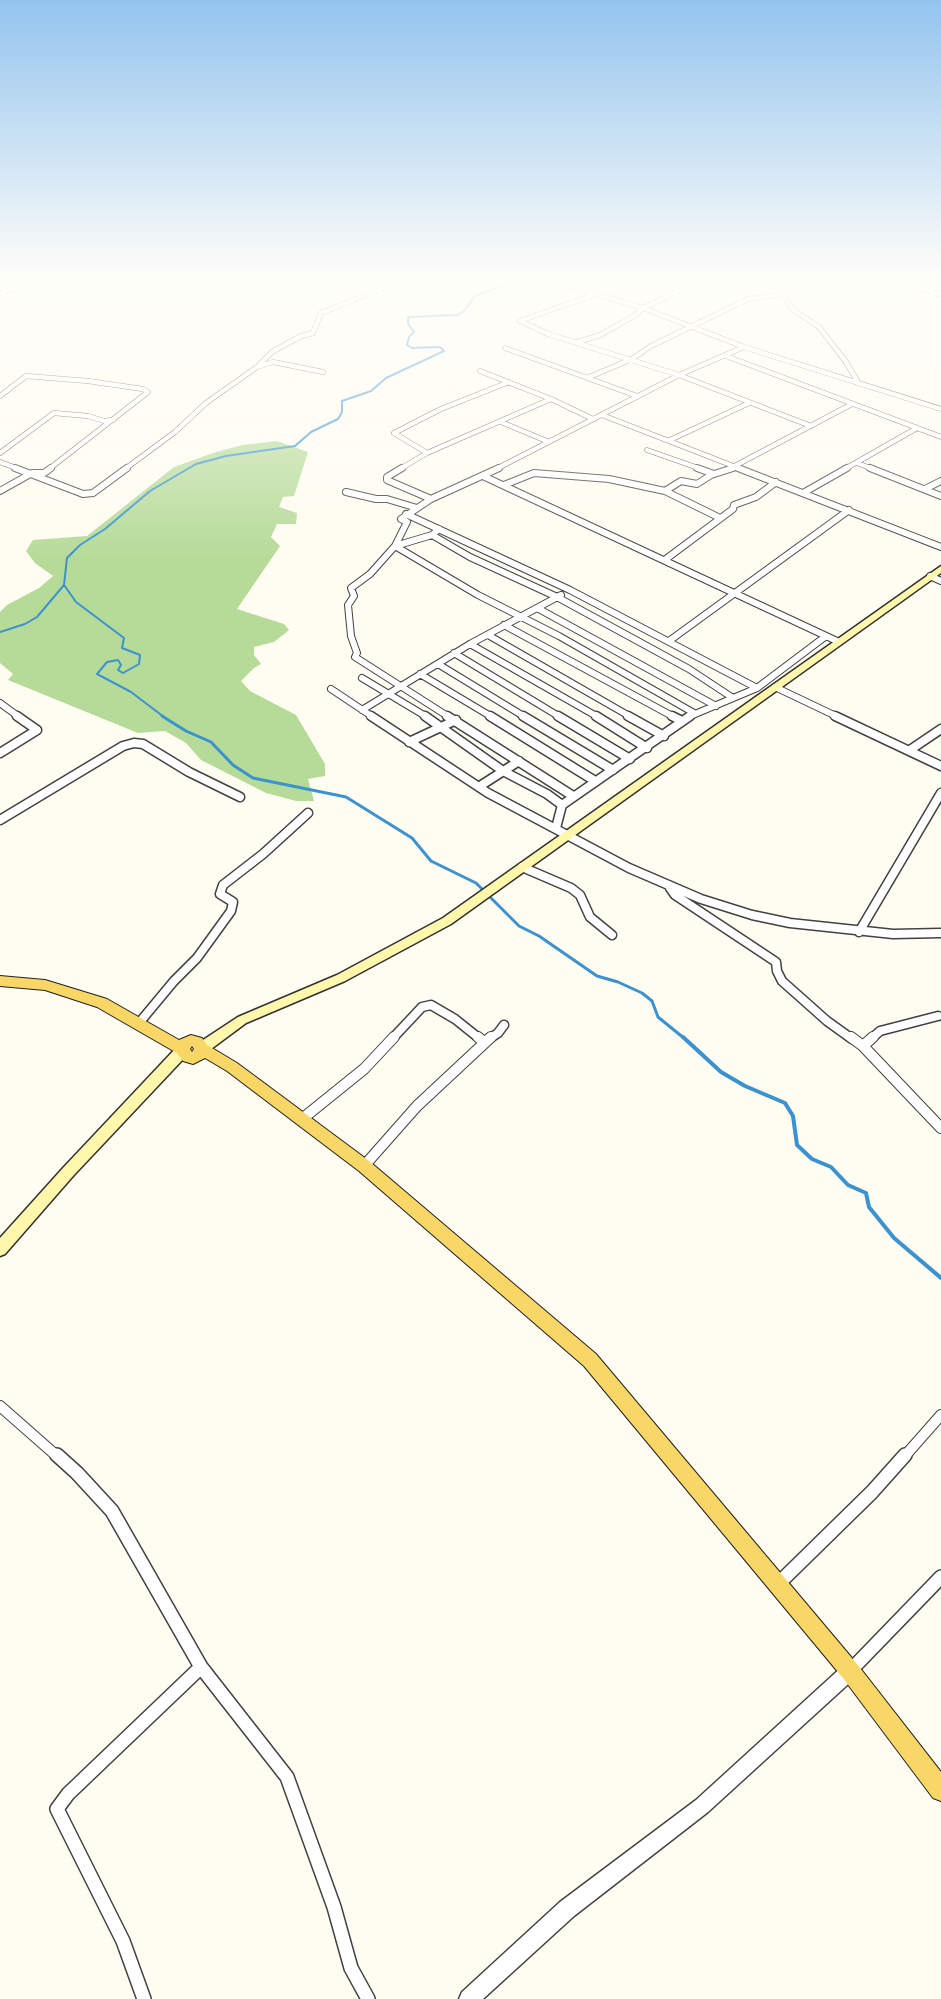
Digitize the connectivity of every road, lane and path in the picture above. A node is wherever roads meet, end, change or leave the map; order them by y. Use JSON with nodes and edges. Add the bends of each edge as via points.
{"nodes":[{"id":1,"x":251,"y":371,"type":"edge"},
{"id":2,"x":320,"y":371,"type":"edge"},
{"id":3,"x":569,"y":371,"type":"edge"},
{"id":4,"x":603,"y":371,"type":"edge"},
{"id":5,"x":668,"y":371,"type":"edge"},
{"id":6,"x":688,"y":371,"type":"edge"},
{"id":7,"x":766,"y":371,"type":"edge"},
{"id":8,"x":825,"y":371,"type":"edge"},
{"id":9,"x":851,"y":371,"type":"edge"},
{"id":10,"x":323,"y":372,"type":"dead end"},
{"id":11,"x":480,"y":372,"type":"dead end"},
{"id":12,"x":679,"y":375,"type":"junction"},
{"id":13,"x":587,"y":378,"type":"junction"},
{"id":14,"x":857,"y":381,"type":"junction"},
{"id":15,"x":508,"y":382,"type":"junction"},
{"id":16,"x":0,"y":394,"type":"edge"},
{"id":17,"x":637,"y":396,"type":"junction"},
{"id":18,"x":551,"y":399,"type":"junction"},
{"id":19,"x":749,"y":402,"type":"junction"},
{"id":20,"x":852,"y":404,"type":"junction"},
{"id":21,"x":941,"y":410,"type":"edge"},
{"id":22,"x":602,"y":415,"type":"junction"},
{"id":23,"x":114,"y":420,"type":"joint"},
{"id":24,"x":593,"y":420,"type":"junction"},
{"id":25,"x":501,"y":422,"type":"junction"},
{"id":26,"x":106,"y":423,"type":"junction"},
{"id":27,"x":811,"y":426,"type":"junction"},
{"id":28,"x":917,"y":428,"type":"junction"},
{"id":29,"x":941,"y":437,"type":"edge"},
{"id":30,"x":670,"y":440,"type":"junction"},
{"id":31,"x":548,"y":442,"type":"junction"},
{"id":32,"x":647,"y":450,"type":"dead end"},
{"id":33,"x":0,"y":452,"type":"edge"},
{"id":34,"x":427,"y":453,"type":"junction"},
{"id":35,"x":0,"y":462,"type":"edge"},
{"id":36,"x":858,"y":463,"type":"junction"},
{"id":37,"x":736,"y":467,"type":"junction"},
{"id":38,"x":32,"y":473,"type":"junction"},
{"id":39,"x":714,"y":474,"type":"junction"},
{"id":40,"x":483,"y":476,"type":"junction"},
{"id":41,"x":941,"y":481,"type":"edge"},
{"id":42,"x":776,"y":482,"type":"junction"},
{"id":43,"x":504,"y":485,"type":"junction"},
{"id":44,"x":925,"y":489,"type":"junction"},
{"id":45,"x":0,"y":491,"type":"edge"},
{"id":46,"x":665,"y":491,"type":"junction"},
{"id":47,"x":346,"y":492,"type":"dead end"},
{"id":48,"x":803,"y":493,"type":"junction"},
{"id":49,"x":941,"y":496,"type":"edge"},
{"id":50,"x":431,"y":499,"type":"junction"},
{"id":51,"x":417,"y":508,"type":"junction"},
{"id":52,"x":849,"y":510,"type":"junction"},
{"id":53,"x":406,"y":514,"type":"junction"},
{"id":54,"x":718,"y":518,"type":"junction"},
{"id":55,"x":439,"y":528,"type":"junction"},
{"id":56,"x":432,"y":535,"type":"junction"},
{"id":57,"x":395,"y":546,"type":"junction"},
{"id":58,"x":941,"y":547,"type":"edge"},
{"id":59,"x":666,"y":559,"type":"junction"},
{"id":60,"x":941,"y":569,"type":"edge"},
{"id":61,"x":930,"y":576,"type":"junction"},
{"id":62,"x":941,"y":581,"type":"edge"},
{"id":63,"x":570,"y":590,"type":"junction"},
{"id":64,"x":736,"y":592,"type":"junction"},
{"id":65,"x":557,"y":597,"type":"junction"},
{"id":66,"x":538,"y":609,"type":"junction"},
{"id":67,"x":523,"y":616,"type":"junction"},
{"id":68,"x":504,"y":626,"type":"junction"},
{"id":69,"x":488,"y":634,"type":"junction"},
{"id":70,"x":826,"y":636,"type":"junction"},
{"id":71,"x":669,"y":641,"type":"junction"},
{"id":72,"x":839,"y":642,"type":"junction"},
{"id":73,"x":470,"y":644,"type":"junction"},
{"id":74,"x":454,"y":653,"type":"junction"},
{"id":75,"x":438,"y":664,"type":"junction"},
{"id":76,"x":420,"y":674,"type":"junction"},
{"id":77,"x":362,"y":678,"type":"dead end"},
{"id":78,"x":401,"y":686,"type":"junction"},
{"id":79,"x":775,"y":687,"type":"junction"},
{"id":80,"x":756,"y":688,"type":"junction"},
{"id":81,"x":331,"y":690,"type":"dead end"},
{"id":82,"x":387,"y":694,"type":"junction"},
{"id":83,"x":733,"y":698,"type":"junction"},
{"id":84,"x":0,"y":703,"type":"edge"},
{"id":85,"x":716,"y":706,"type":"junction"},
{"id":86,"x":362,"y":710,"type":"junction"},
{"id":87,"x":694,"y":713,"type":"junction"},
{"id":88,"x":456,"y":720,"type":"junction"},
{"id":89,"x":682,"y":721,"type":"junction"},
{"id":90,"x":442,"y":728,"type":"junction"},
{"id":91,"x":941,"y":729,"type":"edge"},
{"id":92,"x":664,"y":736,"type":"junction"},
{"id":93,"x":410,"y":742,"type":"junction"},
{"id":94,"x":647,"y":748,"type":"junction"},
{"id":95,"x":910,"y":750,"type":"junction"},
{"id":96,"x":0,"y":753,"type":"edge"},
{"id":97,"x":630,"y":759,"type":"junction"},
{"id":98,"x":519,"y":761,"type":"junction"},
{"id":99,"x":941,"y":766,"type":"edge"},
{"id":100,"x":614,"y":770,"type":"junction"},
{"id":101,"x":502,"y":771,"type":"junction"},
{"id":102,"x":595,"y":782,"type":"junction"},
{"id":103,"x":480,"y":786,"type":"junction"},
{"id":104,"x":941,"y":793,"type":"edge"},
{"id":105,"x":573,"y":796,"type":"junction"},
{"id":106,"x":240,"y":797,"type":"dead end"},
{"id":107,"x":562,"y":805,"type":"junction"},
{"id":108,"x":308,"y":813,"type":"dead end"},
{"id":109,"x":0,"y":820,"type":"edge"},
{"id":110,"x":556,"y":828,"type":"junction"},
{"id":111,"x":569,"y":834,"type":"junction"},
{"id":112,"x":522,"y":867,"type":"junction"},
{"id":113,"x":665,"y":882,"type":"junction"},
{"id":114,"x":859,"y":932,"type":"junction"},
{"id":115,"x":941,"y":932,"type":"edge"},
{"id":116,"x":612,"y":935,"type":"dead end"},
{"id":117,"x":0,"y":981,"type":"edge"},
{"id":118,"x":938,"y":1016,"type":"dead end"},
{"id":119,"x":141,"y":1024,"type":"junction"},
{"id":120,"x":504,"y":1025,"type":"dead end"},
{"id":121,"x":484,"y":1042,"type":"junction"},
{"id":122,"x":863,"y":1046,"type":"junction"},
{"id":123,"x":192,"y":1049,"type":"junction"},
{"id":124,"x":302,"y":1119,"type":"junction"},
{"id":125,"x":941,"y":1128,"type":"edge"},
{"id":126,"x":364,"y":1166,"type":"junction"},
{"id":127,"x":0,"y":1249,"type":"edge"},
{"id":128,"x":0,"y":1406,"type":"edge"},
{"id":129,"x":941,"y":1416,"type":"edge"},
{"id":130,"x":941,"y":1577,"type":"edge"},
{"id":131,"x":777,"y":1586,"type":"junction"},
{"id":132,"x":201,"y":1667,"type":"junction"},
{"id":133,"x":850,"y":1671,"type":"junction"},
{"id":134,"x":941,"y":1790,"type":"edge"},
{"id":135,"x":144,"y":1999,"type":"edge"},
{"id":136,"x":368,"y":1999,"type":"edge"},
{"id":137,"x":469,"y":1999,"type":"edge"}],
"edges":[{"from":1,"to":38,"type":"street","via":[[93,493],[83,494]]},
{"from":2,"to":10,"type":"street"},
{"from":3,"to":13,"type":"street"},
{"from":4,"to":13,"type":"street"},
{"from":5,"to":12,"type":"street"},
{"from":6,"to":12,"type":"street"},
{"from":7,"to":20,"type":"street"},
{"from":8,"to":14,"type":"street"},
{"from":9,"to":14,"type":"street"},
{"from":11,"to":15,"type":"street"},
{"from":12,"to":17,"type":"street"},
{"from":12,"to":19,"type":"street"},
{"from":13,"to":17,"type":"street"},
{"from":14,"to":21,"type":"street"},
{"from":15,"to":18,"type":"street"},
{"from":15,"to":34,"type":"street","via":[[441,409],[394,433]]},
{"from":16,"to":23,"type":"street","via":[[26,376],[148,392]]},
{"from":17,"to":22,"type":"street"},
{"from":18,"to":24,"type":"street"},
{"from":18,"to":25,"type":"street"},
{"from":19,"to":27,"type":"street"},
{"from":19,"to":30,"type":"street"},
{"from":20,"to":27,"type":"street"},
{"from":20,"to":28,"type":"street"},
{"from":22,"to":24,"type":"street"},
{"from":22,"to":30,"type":"street"},
{"from":23,"to":26,"type":"street"},
{"from":24,"to":31,"type":"street"},
{"from":25,"to":31,"type":"street"},
{"from":25,"to":34,"type":"street"},
{"from":26,"to":33,"type":"street","via":[[88,416],[54,413]]},
{"from":26,"to":38,"type":"street","via":[[78,449],[44,473]]},
{"from":27,"to":37,"type":"street"},
{"from":28,"to":29,"type":"street"},
{"from":28,"to":36,"type":"street"},
{"from":30,"to":37,"type":"street"},
{"from":31,"to":40,"type":"street"},
{"from":32,"to":39,"type":"street"},
{"from":34,"to":50,"type":"street","via":[[387,477],[392,483]]},
{"from":35,"to":38,"type":"street"},
{"from":36,"to":44,"type":"street"},
{"from":36,"to":48,"type":"street"},
{"from":37,"to":39,"type":"street"},
{"from":37,"to":42,"type":"street"},
{"from":38,"to":45,"type":"street"},
{"from":39,"to":46,"type":"street","via":[[697,484],[681,481]]},
{"from":40,"to":43,"type":"street"},
{"from":40,"to":50,"type":"street"},
{"from":41,"to":44,"type":"street"},
{"from":42,"to":48,"type":"street"},
{"from":42,"to":54,"type":"street","via":[[756,497],[734,505]]},
{"from":43,"to":46,"type":"street","via":[[528,474],[546,473],[609,479]]},
{"from":43,"to":59,"type":"street"},
{"from":44,"to":49,"type":"street"},
{"from":46,"to":54,"type":"street"},
{"from":47,"to":51,"type":"street"},
{"from":48,"to":52,"type":"street"},
{"from":50,"to":51,"type":"street"},
{"from":51,"to":53,"type":"street"},
{"from":52,"to":58,"type":"street"},
{"from":52,"to":64,"type":"street"},
{"from":53,"to":55,"type":"street"},
{"from":53,"to":57,"type":"street","via":[[401,519],[407,522]]},
{"from":54,"to":59,"type":"street"},
{"from":55,"to":56,"type":"street"},
{"from":55,"to":63,"type":"street"},
{"from":56,"to":57,"type":"street"},
{"from":56,"to":65,"type":"street","via":[[470,557]]},
{"from":57,"to":67,"type":"street","via":[[478,595],[515,612],[517,617]]},
{"from":57,"to":78,"type":"street","via":[[370,574],[351,588],[354,596],[348,605],[351,636],[357,653],[355,657]]},
{"from":59,"to":64,"type":"street"},
{"from":60,"to":61,"type":"main road"},
{"from":61,"to":62,"type":"street"},
{"from":61,"to":72,"type":"main road"},
{"from":63,"to":65,"type":"street"},
{"from":63,"to":71,"type":"street"},
{"from":64,"to":70,"type":"street"},
{"from":64,"to":71,"type":"street"},
{"from":65,"to":66,"type":"street"},
{"from":65,"to":83,"type":"street","via":[[689,669]]},
{"from":66,"to":67,"type":"street"},
{"from":66,"to":85,"type":"street"},
{"from":67,"to":68,"type":"street"},
{"from":67,"to":87,"type":"street"},
{"from":68,"to":69,"type":"street"},
{"from":68,"to":89,"type":"street"},
{"from":69,"to":73,"type":"street"},
{"from":69,"to":92,"type":"street"},
{"from":70,"to":72,"type":"street"},
{"from":70,"to":80,"type":"street"},
{"from":71,"to":80,"type":"street"},
{"from":72,"to":79,"type":"main road"},
{"from":73,"to":74,"type":"street"},
{"from":73,"to":94,"type":"street","via":[[583,707]]},
{"from":74,"to":75,"type":"street"},
{"from":74,"to":97,"type":"street"},
{"from":75,"to":76,"type":"street"},
{"from":75,"to":100,"type":"street"},
{"from":76,"to":78,"type":"street"},
{"from":76,"to":102,"type":"street"},
{"from":77,"to":82,"type":"street"},
{"from":78,"to":82,"type":"street"},
{"from":78,"to":88,"type":"street"},
{"from":79,"to":95,"type":"street"},
{"from":79,"to":111,"type":"main road"},
{"from":80,"to":83,"type":"street"},
{"from":81,"to":86,"type":"street"},
{"from":82,"to":86,"type":"street"},
{"from":82,"to":90,"type":"street"},
{"from":83,"to":85,"type":"street"},
{"from":84,"to":96,"type":"street","via":[[37,730]]},
{"from":85,"to":87,"type":"street"},
{"from":86,"to":93,"type":"street"},
{"from":87,"to":89,"type":"street"},
{"from":88,"to":90,"type":"street"},
{"from":88,"to":98,"type":"street"},
{"from":89,"to":92,"type":"street"},
{"from":90,"to":93,"type":"street"},
{"from":90,"to":101,"type":"street"},
{"from":91,"to":95,"type":"street"},
{"from":92,"to":94,"type":"street"},
{"from":93,"to":103,"type":"street"},
{"from":94,"to":97,"type":"street"},
{"from":95,"to":99,"type":"street"},
{"from":97,"to":100,"type":"street"},
{"from":98,"to":101,"type":"street"},
{"from":98,"to":105,"type":"street"},
{"from":100,"to":102,"type":"street"},
{"from":101,"to":103,"type":"street"},
{"from":101,"to":107,"type":"street"},
{"from":102,"to":105,"type":"street"},
{"from":103,"to":110,"type":"street"},
{"from":104,"to":114,"type":"street"},
{"from":105,"to":107,"type":"street"},
{"from":106,"to":109,"type":"street","via":[[189,772],[143,744],[134,743],[123,746]]},
{"from":107,"to":110,"type":"street"},
{"from":108,"to":119,"type":"street","via":[[223,885],[220,894],[233,902],[231,911],[197,958],[174,981]]},
{"from":110,"to":111,"type":"street"},
{"from":111,"to":112,"type":"main road"},
{"from":111,"to":113,"type":"street","via":[[630,868]]},
{"from":112,"to":116,"type":"street","via":[[580,895],[590,917]]},
{"from":112,"to":123,"type":"main road","via":[[447,921],[396,950],[250,1016]]},
{"from":113,"to":114,"type":"street","via":[[701,898],[769,920]]},
{"from":113,"to":122,"type":"street","via":[[676,894],[776,962],[782,981],[827,1022]]},
{"from":114,"to":115,"type":"street"},
{"from":117,"to":119,"type":"main road","via":[[23,981],[65,990],[102,1003]]},
{"from":118,"to":122,"type":"street","via":[[889,1028]]},
{"from":119,"to":123,"type":"main road"},
{"from":120,"to":121,"type":"street"},
{"from":121,"to":124,"type":"street","via":[[431,1005],[422,1007],[364,1069]]},
{"from":121,"to":126,"type":"street","via":[[417,1106]]},
{"from":122,"to":125,"type":"street"},
{"from":123,"to":124,"type":"main road","via":[[232,1067]]},
{"from":123,"to":127,"type":"main road","via":[[154,1082],[95,1143]]},
{"from":124,"to":126,"type":"main road"},
{"from":126,"to":131,"type":"main road","via":[[590,1360]]},
{"from":128,"to":132,"type":"street","via":[[77,1473],[112,1511]]},
{"from":129,"to":131,"type":"street","via":[[872,1492]]},
{"from":130,"to":133,"type":"street"},
{"from":131,"to":133,"type":"main road"},
{"from":132,"to":135,"type":"street","via":[[68,1794],[57,1809],[123,1941]]},
{"from":132,"to":136,"type":"street","via":[[287,1777],[334,1907],[351,1968]]},
{"from":133,"to":134,"type":"main road"},
{"from":133,"to":137,"type":"street","via":[[702,1806],[567,1909]]}]}
